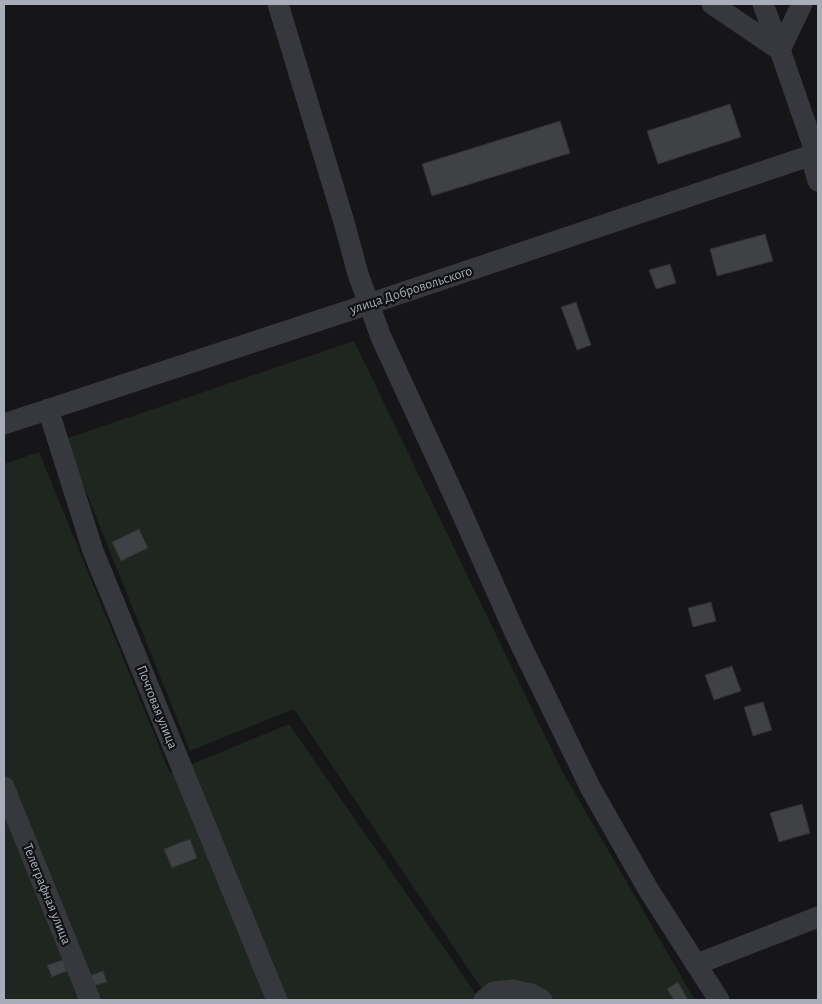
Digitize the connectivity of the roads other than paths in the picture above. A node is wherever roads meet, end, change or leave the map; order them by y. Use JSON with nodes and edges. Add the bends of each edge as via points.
{"nodes":[{"id":1,"x":278,"y":4,"type":"edge"},
{"id":2,"x":712,"y":4,"type":"edge"},
{"id":3,"x":763,"y":4,"type":"edge"},
{"id":4,"x":802,"y":4,"type":"edge"},
{"id":5,"x":780,"y":50,"type":"junction"},
{"id":6,"x":815,"y":154,"type":"edge"},
{"id":7,"x":818,"y":181,"type":"edge"},
{"id":8,"x":369,"y":304,"type":"junction"},
{"id":9,"x":48,"y":409,"type":"junction"},
{"id":10,"x":4,"y":424,"type":"edge"},
{"id":11,"x":4,"y":787,"type":"edge"},
{"id":12,"x":818,"y":917,"type":"edge"},
{"id":13,"x":697,"y":964,"type":"junction"},
{"id":14,"x":90,"y":1000,"type":"edge"},
{"id":15,"x":277,"y":1000,"type":"edge"},
{"id":16,"x":484,"y":1000,"type":"edge"},
{"id":17,"x":542,"y":1000,"type":"edge"},
{"id":18,"x":719,"y":1000,"type":"edge"}],
"edges":[{"from":1,"to":8,"type":"street"},
{"from":2,"to":5,"type":"street"},
{"from":3,"to":5,"type":"street"},
{"from":4,"to":5,"type":"street"},
{"from":5,"to":6,"type":"street"},
{"from":6,"to":7,"type":"street"},
{"from":6,"to":8,"type":"street","name":"улица Добровольского"},
{"from":8,"to":9,"type":"street","name":"улица Добровольского"},
{"from":8,"to":13,"type":"street","via":[[516,635],[591,789],[648,889]]},
{"from":9,"to":10,"type":"street","name":"улица Добровольского"},
{"from":9,"to":15,"type":"street","name":"Почтовая улица","via":[[93,551]]},
{"from":11,"to":14,"type":"street","name":"Телеграфная улица"},
{"from":12,"to":13,"type":"street"},
{"from":13,"to":18,"type":"street"},
{"from":16,"to":17,"type":"street","via":[[494,992],[513,990]]}]}
